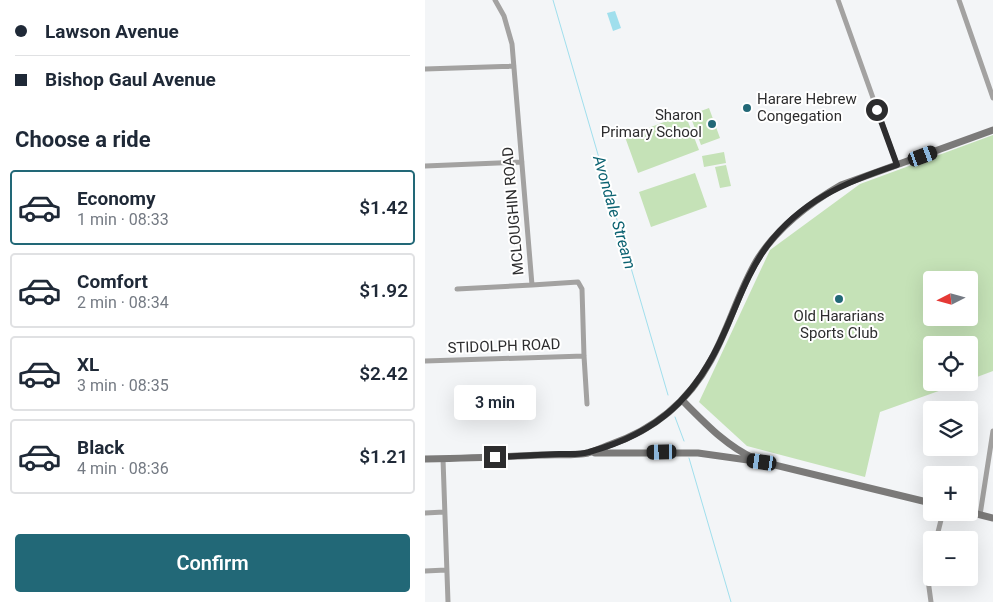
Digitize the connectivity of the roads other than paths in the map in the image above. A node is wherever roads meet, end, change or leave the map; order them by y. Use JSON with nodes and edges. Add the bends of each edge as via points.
{"nodes":[{"id":1,"x":495,"y":0,"type":"edge"},
{"id":2,"x":838,"y":0,"type":"edge"},
{"id":3,"x":959,"y":0,"type":"edge"},
{"id":4,"x":514,"y":66,"type":"junction"},
{"id":5,"x":425,"y":69,"type":"edge"},
{"id":6,"x":993,"y":98,"type":"edge"},
{"id":7,"x":993,"y":130,"type":"edge"},
{"id":8,"x":521,"y":162,"type":"junction"},
{"id":9,"x":897,"y":165,"type":"junction"},
{"id":10,"x":425,"y":166,"type":"edge"},
{"id":11,"x":532,"y":285,"type":"junction"},
{"id":12,"x":457,"y":289,"type":"dead end"},
{"id":13,"x":584,"y":356,"type":"junction"},
{"id":14,"x":425,"y":361,"type":"edge"},
{"id":15,"x":682,"y":400,"type":"junction"},
{"id":16,"x":587,"y":404,"type":"dead end"},
{"id":17,"x":993,"y":431,"type":"edge"},
{"id":18,"x":587,"y":453,"type":"junction"},
{"id":19,"x":443,"y":458,"type":"junction"},
{"id":20,"x":425,"y":459,"type":"edge"},
{"id":21,"x":762,"y":462,"type":"junction"},
{"id":22,"x":923,"y":501,"type":"edge"},
{"id":23,"x":444,"y":512,"type":"junction"},
{"id":24,"x":425,"y":513,"type":"edge"},
{"id":25,"x":978,"y":514,"type":"edge"},
{"id":26,"x":981,"y":515,"type":"junction"},
{"id":27,"x":993,"y":518,"type":"edge"},
{"id":28,"x":446,"y":570,"type":"junction"},
{"id":29,"x":425,"y":571,"type":"edge"},
{"id":30,"x":929,"y":586,"type":"edge"},
{"id":31,"x":448,"y":602,"type":"edge"},
{"id":32,"x":931,"y":602,"type":"edge"}],
"edges":[{"from":1,"to":4,"type":"street","name":"MCLOUGHIN ROAD","via":[[509,30]]},
{"from":2,"to":9,"type":"street"},
{"from":3,"to":6,"type":"street"},
{"from":4,"to":5,"type":"street"},
{"from":4,"to":8,"type":"street","name":"MCLOUGHIN ROAD"},
{"from":7,"to":9,"type":"main road"},
{"from":8,"to":10,"type":"street"},
{"from":8,"to":11,"type":"street","name":"MCLOUGHIN ROAD"},
{"from":9,"to":15,"type":"main road","via":[[841,185],[806,208],[779,232],[748,276],[711,360]]},
{"from":11,"to":12,"type":"street"},
{"from":11,"to":13,"type":"street","name":"MCLOUGHIN ROAD","via":[[578,282],[581,285]]},
{"from":13,"to":14,"type":"street","name":"STIDOLPH ROAD"},
{"from":13,"to":16,"type":"street","name":"MCLOUGHIN ROAD"},
{"from":15,"to":18,"type":"main road","via":[[669,414],[636,434]]},
{"from":15,"to":21,"type":"main road","via":[[722,439]]},
{"from":17,"to":26,"type":"street"},
{"from":18,"to":19,"type":"main road"},
{"from":18,"to":21,"type":"main road","via":[[698,453]]},
{"from":19,"to":20,"type":"main road"},
{"from":19,"to":23,"type":"street"},
{"from":21,"to":22,"type":"main road"},
{"from":23,"to":24,"type":"street"},
{"from":23,"to":28,"type":"street"},
{"from":25,"to":26,"type":"main road"},
{"from":26,"to":27,"type":"main road"},
{"from":28,"to":29,"type":"street"},
{"from":28,"to":31,"type":"street"},
{"from":30,"to":32,"type":"street"}]}
